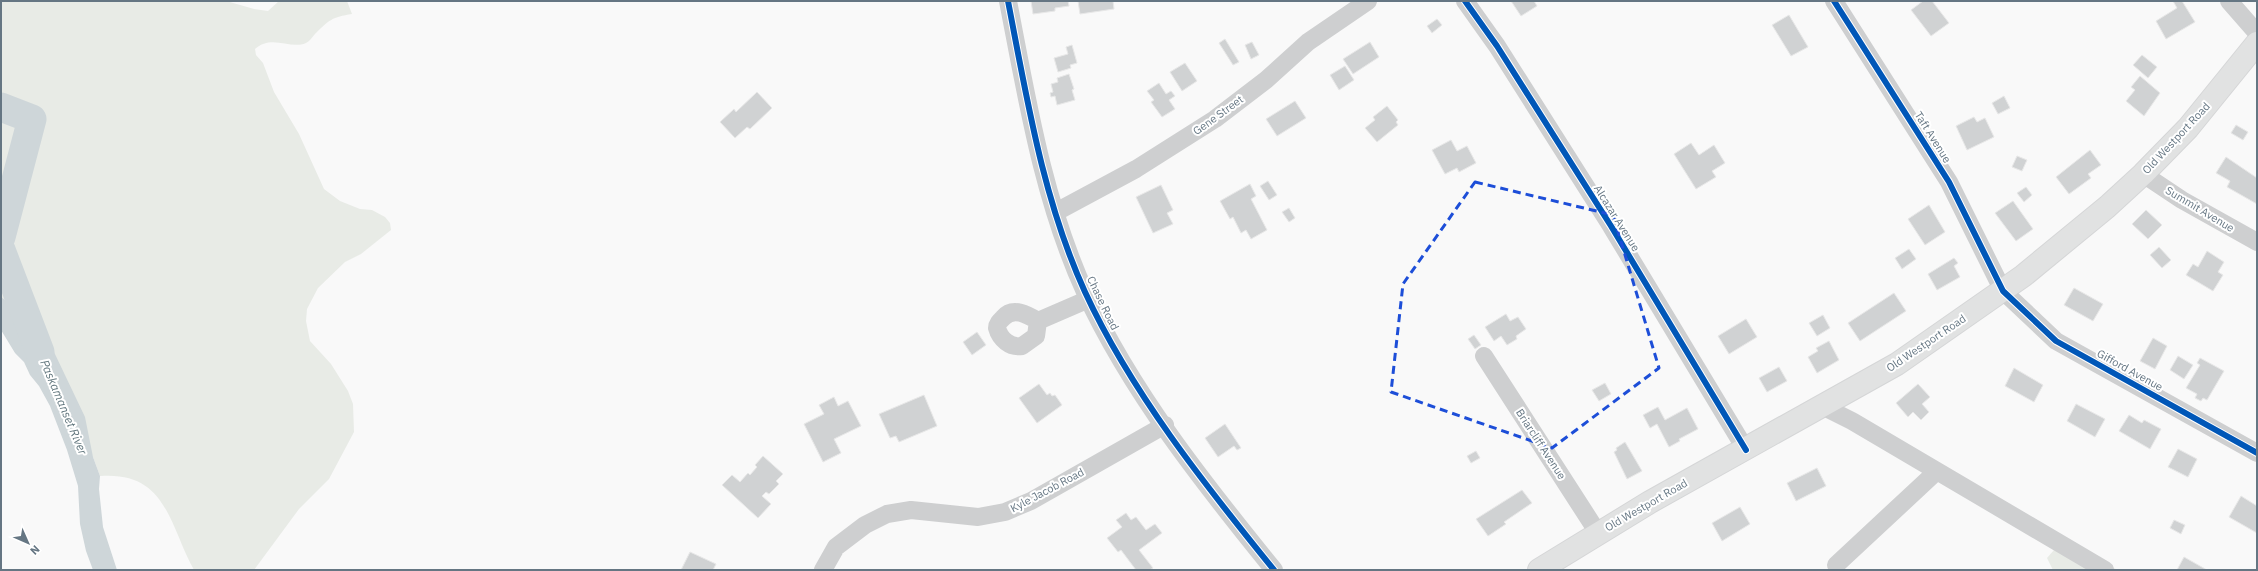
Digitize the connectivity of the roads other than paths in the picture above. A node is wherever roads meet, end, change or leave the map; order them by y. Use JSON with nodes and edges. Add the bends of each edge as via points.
{"nodes":[{"id":1,"x":1008,"y":1,"type":"edge"},
{"id":2,"x":1368,"y":1,"type":"edge"},
{"id":3,"x":1465,"y":1,"type":"edge"},
{"id":4,"x":1834,"y":1,"type":"edge"},
{"id":5,"x":2229,"y":1,"type":"edge"},
{"id":6,"x":2257,"y":33,"type":"edge"},
{"id":7,"x":2257,"y":43,"type":"edge"},
{"id":8,"x":2143,"y":174,"type":"junction"},
{"id":9,"x":1056,"y":212,"type":"junction"},
{"id":10,"x":2257,"y":242,"type":"edge"},
{"id":11,"x":2003,"y":291,"type":"junction"},
{"id":12,"x":1089,"y":299,"type":"junction"},
{"id":13,"x":1038,"y":321,"type":"dead end"},
{"id":14,"x":1484,"y":356,"type":"dead end"},
{"id":15,"x":1822,"y":406,"type":"junction"},
{"id":16,"x":1165,"y":425,"type":"junction"},
{"id":17,"x":1746,"y":450,"type":"junction"},
{"id":18,"x":2257,"y":454,"type":"edge"},
{"id":19,"x":1937,"y":471,"type":"junction"},
{"id":20,"x":1598,"y":533,"type":"junction"},
{"id":21,"x":1836,"y":564,"type":"dead end"},
{"id":22,"x":1549,"y":567,"type":"edge"},
{"id":23,"x":823,"y":570,"type":"edge"},
{"id":24,"x":1274,"y":570,"type":"edge"},
{"id":25,"x":2105,"y":570,"type":"edge"}],
"edges":[{"from":1,"to":9,"type":"street","name":"Chase Road","via":[[1029,108]]},
{"from":2,"to":9,"type":"street","name":"Gene Street","via":[[1308,42],[1266,80],[1215,119],[1136,169]]},
{"from":3,"to":17,"type":"street","name":"Alcazar Avenue","via":[[1497,46],[1611,226]]},
{"from":4,"to":11,"type":"street","name":"Taft Avenue","via":[[1948,182]]},
{"from":5,"to":6,"type":"street"},
{"from":7,"to":8,"type":"main road","name":"Old Westport Road","via":[[2188,128]]},
{"from":8,"to":10,"type":"street","name":"Summit Avenue","via":[[2182,200]]},
{"from":8,"to":11,"type":"main road","name":"Old Westport Road","via":[[2048,257]]},
{"from":9,"to":12,"type":"street","name":"Chase Road","via":[[1068,250]]},
{"from":11,"to":15,"type":"main road","name":"Old Westport Road","via":[[1897,364]]},
{"from":11,"to":18,"type":"street","name":"Gifford Avenue","via":[[2056,341]]},
{"from":12,"to":13,"type":"street"},
{"from":12,"to":16,"type":"street","name":"Chase Road","via":[[1131,376]]},
{"from":14,"to":20,"type":"street","name":"Briarcliff Avenue"},
{"from":15,"to":17,"type":"main road","name":"Old Westport Road"},
{"from":15,"to":19,"type":"street"},
{"from":16,"to":23,"type":"street","name":"Kyle Jacob Road","via":[[1005,512],[978,517],[911,510],[887,514],[836,547]]},
{"from":16,"to":24,"type":"street","name":"Chase Road","via":[[1199,475]]},
{"from":17,"to":20,"type":"main road","name":"Old Westport Road"},
{"from":19,"to":21,"type":"street"},
{"from":19,"to":25,"type":"street"},
{"from":20,"to":22,"type":"main road","name":"Old Westport Road"}]}
